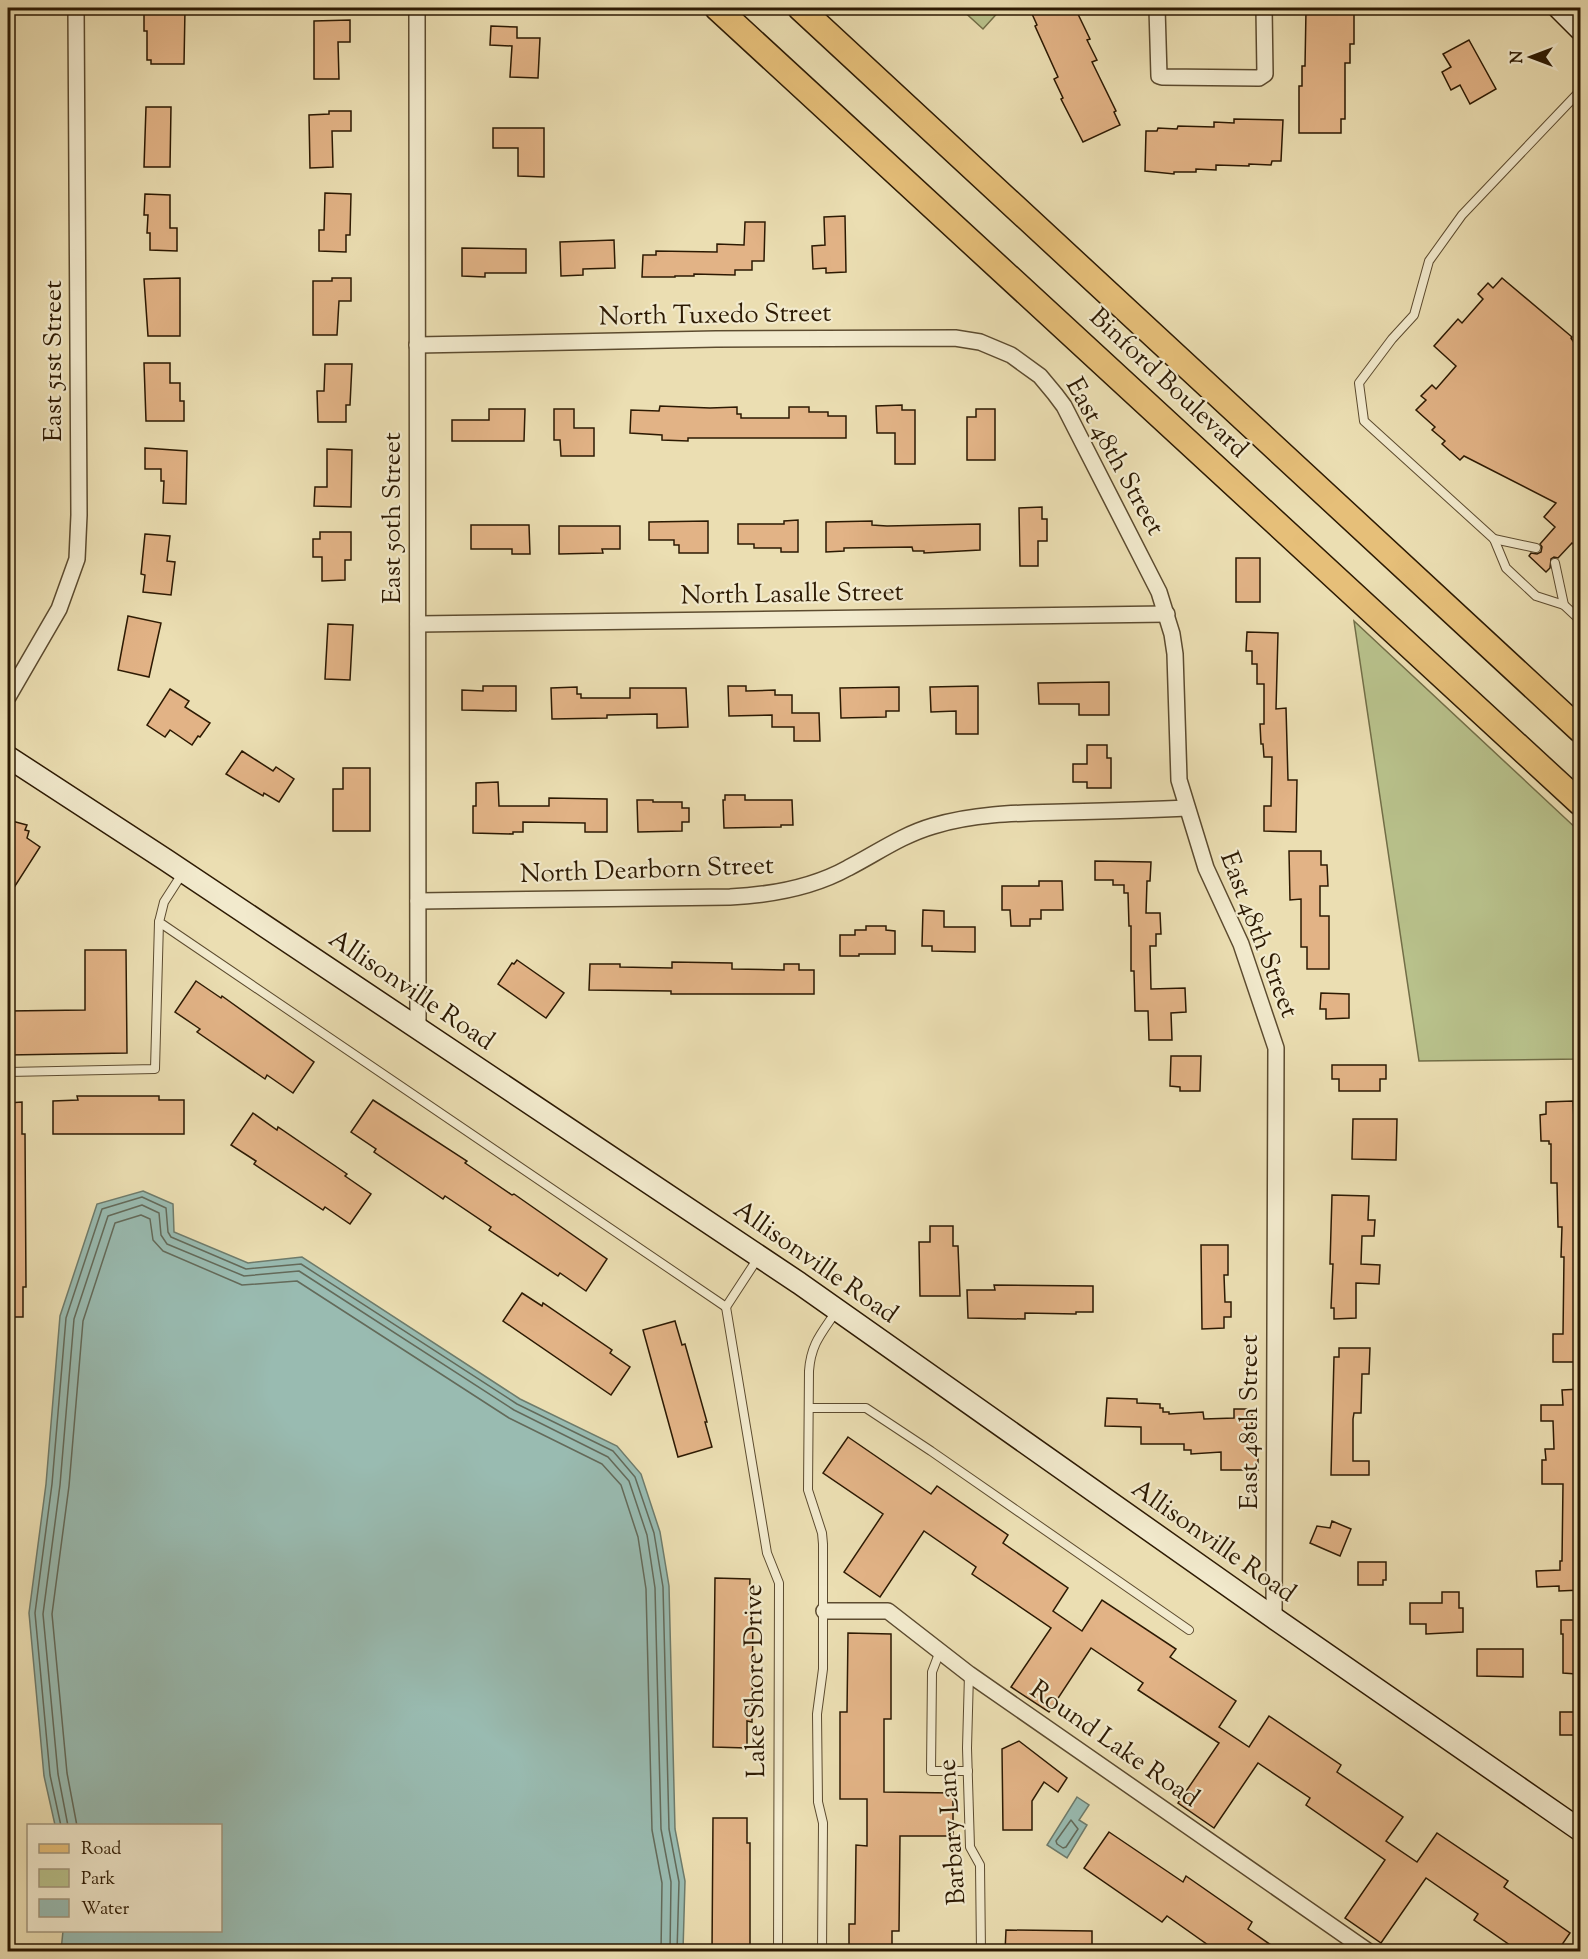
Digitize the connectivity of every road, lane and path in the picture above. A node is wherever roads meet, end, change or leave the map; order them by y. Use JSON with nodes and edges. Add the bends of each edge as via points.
{"nodes":[{"id":1,"x":76,"y":8,"type":"edge"},
{"id":2,"x":417,"y":8,"type":"edge"},
{"id":3,"x":717,"y":8,"type":"edge"},
{"id":4,"x":800,"y":8,"type":"edge"},
{"id":5,"x":1157,"y":8,"type":"edge"},
{"id":6,"x":1264,"y":8,"type":"edge"},
{"id":7,"x":1559,"y":8,"type":"edge"},
{"id":8,"x":1581,"y":29,"type":"edge"},
{"id":9,"x":1581,"y":91,"type":"edge"},
{"id":10,"x":417,"y":345,"type":"junction"},
{"id":11,"x":1011,"y":355,"type":"joint"},
{"id":12,"x":1494,"y":539,"type":"junction"},
{"id":13,"x":1536,"y":548,"type":"dead end"},
{"id":14,"x":1555,"y":563,"type":"dead end"},
{"id":15,"x":1564,"y":605,"type":"junction"},
{"id":16,"x":1167,"y":614,"type":"junction"},
{"id":17,"x":1581,"y":620,"type":"edge"},
{"id":18,"x":418,"y":624,"type":"junction"},
{"id":19,"x":8,"y":697,"type":"edge"},
{"id":20,"x":1581,"y":730,"type":"edge"},
{"id":21,"x":8,"y":757,"type":"edge"},
{"id":22,"x":1581,"y":803,"type":"edge"},
{"id":23,"x":1187,"y":808,"type":"junction"},
{"id":24,"x":183,"y":872,"type":"junction"},
{"id":25,"x":418,"y":901,"type":"junction"},
{"id":26,"x":159,"y":922,"type":"junction"},
{"id":27,"x":418,"y":1028,"type":"junction"},
{"id":28,"x":8,"y":1072,"type":"edge"},
{"id":29,"x":759,"y":1257,"type":"junction"},
{"id":30,"x":726,"y":1307,"type":"junction"},
{"id":31,"x":837,"y":1310,"type":"junction"},
{"id":32,"x":809,"y":1408,"type":"junction"},
{"id":33,"x":824,"y":1611,"type":"junction"},
{"id":34,"x":1274,"y":1618,"type":"junction"},
{"id":35,"x":1189,"y":1630,"type":"dead end"},
{"id":36,"x":940,"y":1651,"type":"junction"},
{"id":37,"x":969,"y":1674,"type":"junction"},
{"id":38,"x":968,"y":1771,"type":"junction"},
{"id":39,"x":1581,"y":1830,"type":"edge"},
{"id":40,"x":778,"y":1952,"type":"edge"},
{"id":41,"x":822,"y":1952,"type":"edge"},
{"id":42,"x":981,"y":1952,"type":"edge"},
{"id":43,"x":1369,"y":1952,"type":"edge"}],
"edges":[{"from":1,"to":19,"type":"street","name":"East 51st Street","via":[[77,559],[59,609]]},
{"from":2,"to":10,"type":"street","name":"East 50th Street"},
{"from":3,"to":22,"type":"main road","name":"Binford Boulevard"},
{"from":4,"to":20,"type":"main road","name":"Binford Boulevard"},
{"from":5,"to":6,"type":"street","via":[[1159,76],[1227,78],[1259,78],[1265,74]]},
{"from":7,"to":8,"type":"main road"},
{"from":9,"to":12,"type":"lane","via":[[1462,216],[1429,261],[1414,315],[1359,383],[1364,421]]},
{"from":10,"to":11,"type":"street","name":"North Tuxedo Street","via":[[947,337],[980,342]]},
{"from":10,"to":18,"type":"street","name":"East 50th Street"},
{"from":11,"to":16,"type":"street","name":"East 48th Street","via":[[1040,376],[1064,406],[1149,570]]},
{"from":12,"to":13,"type":"lane"},
{"from":12,"to":15,"type":"lane","via":[[1506,568],[1536,596]]},
{"from":14,"to":15,"type":"lane"},
{"from":15,"to":17,"type":"lane"},
{"from":16,"to":18,"type":"street","name":"North Lasalle Street"},
{"from":16,"to":23,"type":"street","name":"East 48th Street","via":[[1176,668],[1179,780]]},
{"from":18,"to":25,"type":"street","name":"East 50th Street"},
{"from":21,"to":24,"type":"main road","name":"Allisonville Road"},
{"from":23,"to":25,"type":"street","name":"North Dearborn Street","via":[[1009,813],[967,818],[911,834],[813,884],[763,894]]},
{"from":23,"to":34,"type":"street","name":"East 48th Street","via":[[1206,868],[1240,944],[1276,1048]]},
{"from":24,"to":26,"type":"lane","via":[[164,902]]},
{"from":24,"to":27,"type":"main road","name":"Allisonville Road"},
{"from":25,"to":27,"type":"street","name":"East 50th Street"},
{"from":26,"to":28,"type":"lane","via":[[155,1069]]},
{"from":26,"to":30,"type":"lane"},
{"from":27,"to":29,"type":"main road","name":"Allisonville Road"},
{"from":29,"to":30,"type":"lane"},
{"from":29,"to":31,"type":"main road","name":"Allisonville Road"},
{"from":30,"to":40,"type":"lane","name":"Lake Shore Drive","via":[[767,1553],[779,1582]]},
{"from":31,"to":32,"type":"lane","via":[[810,1353]]},
{"from":31,"to":34,"type":"main road","name":"Allisonville Road"},
{"from":32,"to":33,"type":"lane","via":[[808,1490],[822,1533]]},
{"from":32,"to":35,"type":"lane","via":[[866,1408]]},
{"from":33,"to":36,"type":"street","name":"Round Lake Road","via":[[888,1611]]},
{"from":33,"to":41,"type":"lane","via":[[818,1714],[818,1802],[823,1823]]},
{"from":34,"to":39,"type":"main road","name":"Allisonville Road"},
{"from":36,"to":37,"type":"street","name":"Round Lake Road"},
{"from":36,"to":38,"type":"lane","via":[[932,1672],[931,1771]]},
{"from":37,"to":38,"type":"lane","name":"Barbary Lane"},
{"from":37,"to":43,"type":"street","name":"Round Lake Road"},
{"from":38,"to":42,"type":"lane","name":"Barbary Lane","via":[[970,1846],[980,1865]]}]}
